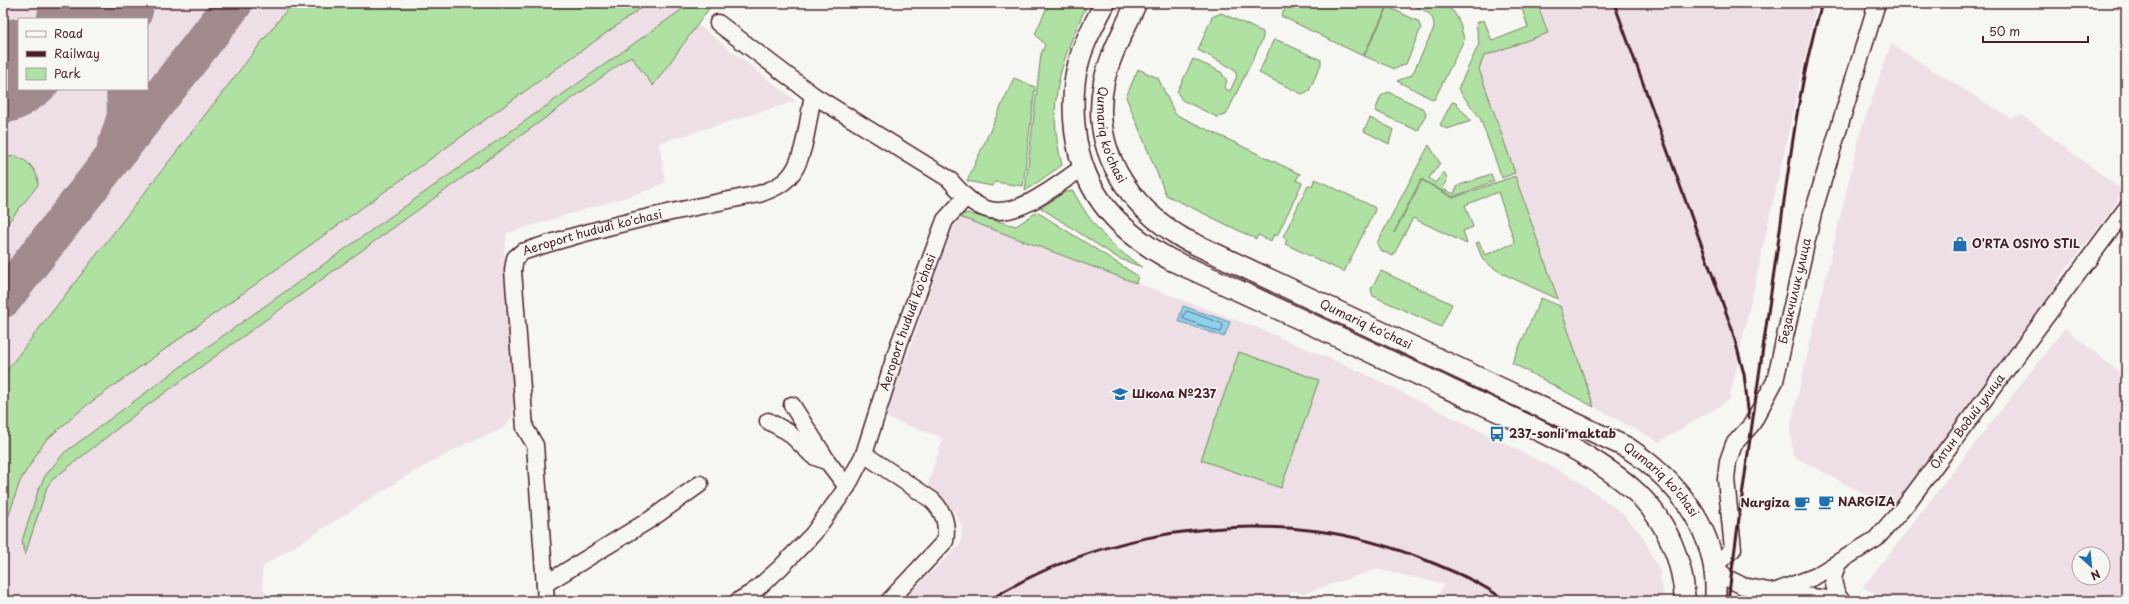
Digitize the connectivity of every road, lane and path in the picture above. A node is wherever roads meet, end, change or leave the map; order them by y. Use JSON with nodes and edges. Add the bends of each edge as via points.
{"nodes":[{"id":1,"x":1104,"y":3,"type":"edge"},
{"id":2,"x":1136,"y":3,"type":"edge"},
{"id":3,"x":1877,"y":3,"type":"edge"},
{"id":4,"x":718,"y":23,"type":"dead end"},
{"id":5,"x":813,"y":95,"type":"junction"},
{"id":6,"x":1082,"y":168,"type":"junction"},
{"id":7,"x":966,"y":197,"type":"junction"},
{"id":8,"x":2126,"y":209,"type":"edge"},
{"id":9,"x":1334,"y":309,"type":"junction"},
{"id":10,"x":1324,"y":331,"type":"junction"},
{"id":11,"x":792,"y":405,"type":"dead end"},
{"id":12,"x":768,"y":421,"type":"dead end"},
{"id":13,"x":864,"y":454,"type":"junction"},
{"id":14,"x":828,"y":462,"type":"junction"},
{"id":15,"x":700,"y":484,"type":"dead end"},
{"id":16,"x":847,"y":487,"type":"junction"},
{"id":17,"x":1839,"y":562,"type":"junction"},
{"id":18,"x":1714,"y":566,"type":"junction"},
{"id":19,"x":545,"y":584,"type":"junction"},
{"id":20,"x":1774,"y":592,"type":"junction"},
{"id":21,"x":546,"y":601,"type":"edge"},
{"id":22,"x":738,"y":601,"type":"edge"},
{"id":23,"x":889,"y":601,"type":"edge"},
{"id":24,"x":1685,"y":601,"type":"edge"},
{"id":25,"x":1715,"y":601,"type":"edge"},
{"id":26,"x":1751,"y":601,"type":"edge"},
{"id":27,"x":1842,"y":601,"type":"edge"}],
"edges":[{"from":1,"to":6,"type":"main road","name":"Qumariq ko'chasi","via":[[1082,49],[1075,79],[1074,126]]},
{"from":2,"to":9,"type":"main road","name":"Qumariq ko'chasi","via":[[1112,57],[1103,95],[1102,122],[1106,147],[1123,184],[1145,210],[1172,231]]},
{"from":3,"to":18,"type":"street","name":"Безакчилик улица","via":[[1813,213],[1775,381],[1752,424],[1734,444],[1728,461],[1726,479],[1733,549]]},
{"from":4,"to":5,"type":"street"},
{"from":5,"to":7,"type":"street","via":[[949,179]]},
{"from":5,"to":19,"type":"street","name":"Aeroport hududi ko'chasi","via":[[798,165],[777,187],[760,194],[638,218],[579,233],[522,252],[515,258],[513,270],[525,428],[535,445]]},
{"from":6,"to":7,"type":"street","via":[[1028,203],[1000,211],[989,210]]},
{"from":6,"to":10,"type":"main road","name":"Qumariq ko'chasi","via":[[1097,196],[1110,212],[1125,228],[1152,248],[1171,260]]},
{"from":7,"to":13,"type":"street","name":"Aeroport hududi ko'chasi","via":[[945,220],[899,344]]},
{"from":8,"to":17,"type":"street","name":"Олтин Водий улица","via":[[1896,518],[1876,539]]},
{"from":9,"to":10,"type":"main road"},
{"from":9,"to":18,"type":"main road","name":"Qumariq ko'chasi","via":[[1628,448],[1668,480],[1690,507],[1707,540]]},
{"from":10,"to":24,"type":"main road","name":"Qumariq ko'chasi","via":[[1554,440],[1601,465],[1650,507],[1668,536],[1680,566]]},
{"from":11,"to":14,"type":"street"},
{"from":12,"to":14,"type":"street","via":[[788,432],[813,456]]},
{"from":13,"to":16,"type":"street","name":"Aeroport hududi ko'chasi"},
{"from":13,"to":23,"type":"street","via":[[932,500],[946,521],[945,541]]},
{"from":14,"to":16,"type":"street"},
{"from":15,"to":19,"type":"street","via":[[651,519]]},
{"from":16,"to":22,"type":"street","name":"Aeroport hududi ko'chasi","via":[[813,534],[779,569],[753,592]]},
{"from":17,"to":20,"type":"street","name":"Олтин Водий улица","via":[[1814,577]]},
{"from":17,"to":27,"type":"street","via":[[1834,571],[1833,582]]},
{"from":18,"to":20,"type":"street","via":[[1727,578],[1743,586]]},
{"from":18,"to":25,"type":"main road","name":"Qumariq ko'chasi"},
{"from":19,"to":21,"type":"street","name":"Aeroport hududi ko'chasi"},
{"from":20,"to":26,"type":"street","name":"Олтин Водий улица"},
{"from":20,"to":27,"type":"street"}]}
